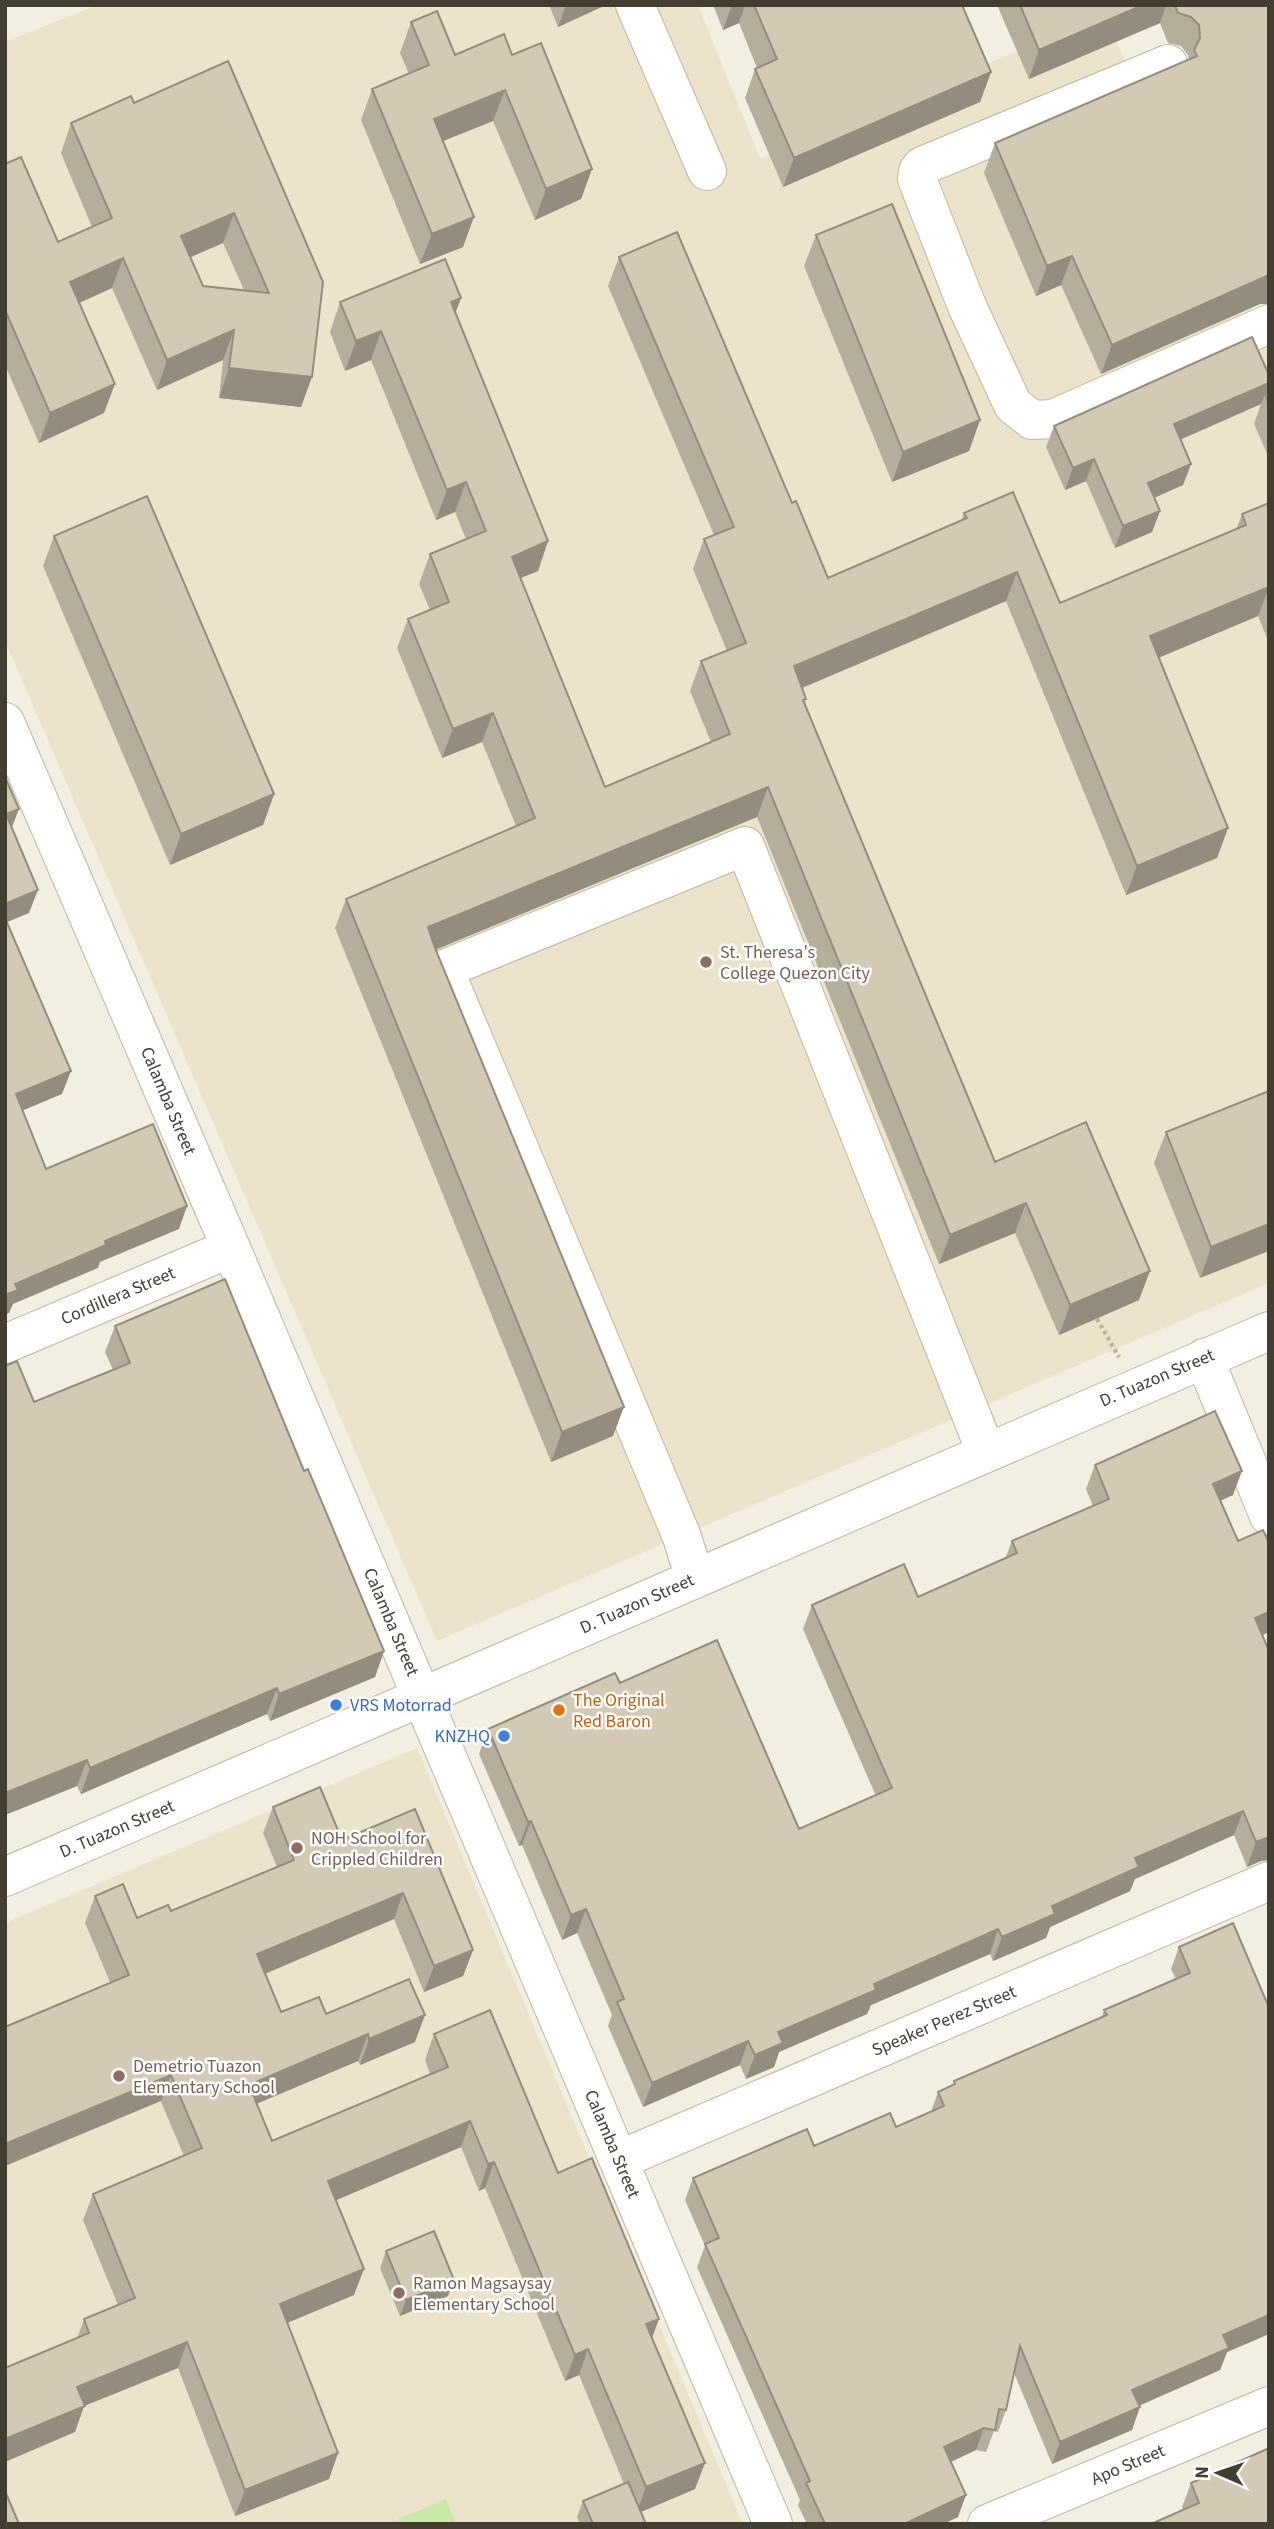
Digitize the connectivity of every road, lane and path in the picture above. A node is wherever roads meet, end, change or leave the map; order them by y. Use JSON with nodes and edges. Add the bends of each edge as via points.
{"nodes":[{"id":1,"x":635,"y":5,"type":"edge"},
{"id":2,"x":1168,"y":64,"type":"dead end"},
{"id":3,"x":707,"y":171,"type":"dead end"},
{"id":4,"x":1269,"y":324,"type":"edge"},
{"id":5,"x":5,"y":722,"type":"edge"},
{"id":6,"x":231,"y":1248,"type":"junction"},
{"id":7,"x":1097,"y":1319,"type":"edge"},
{"id":8,"x":1269,"y":1331,"type":"edge"},
{"id":9,"x":5,"y":1343,"type":"edge"},
{"id":10,"x":1116,"y":1350,"type":"dead end"},
{"id":11,"x":1204,"y":1358,"type":"junction"},
{"id":12,"x":986,"y":1452,"type":"junction"},
{"id":13,"x":1269,"y":1516,"type":"edge"},
{"id":14,"x":695,"y":1579,"type":"junction"},
{"id":15,"x":423,"y":1698,"type":"junction"},
{"id":16,"x":5,"y":1877,"type":"edge"},
{"id":17,"x":1269,"y":1881,"type":"edge"},
{"id":18,"x":619,"y":2160,"type":"junction"},
{"id":19,"x":1269,"y":2406,"type":"edge"},
{"id":20,"x":773,"y":2524,"type":"edge"},
{"id":21,"x":987,"y":2524,"type":"edge"}],
"edges":[{"from":1,"to":3,"type":"street"},
{"from":2,"to":4,"type":"street","via":[[922,166],[917,179],[967,306],[1013,405],[1032,420],[1053,419]]},
{"from":5,"to":6,"type":"street","name":"Calamba Street"},
{"from":6,"to":9,"type":"street","name":"Cordillera Street"},
{"from":6,"to":15,"type":"street","name":"Calamba Street"},
{"from":7,"to":10,"type":"path"},
{"from":8,"to":11,"type":"street","name":"D. Tuazon Street"},
{"from":11,"to":12,"type":"street","name":"D. Tuazon Street"},
{"from":11,"to":13,"type":"street"},
{"from":12,"to":14,"type":"street","name":"D. Tuazon Street"},
{"from":12,"to":14,"type":"street","via":[[745,846],[444,969],[677,1524]]},
{"from":14,"to":15,"type":"street","name":"D. Tuazon Street"},
{"from":15,"to":16,"type":"street","name":"D. Tuazon Street"},
{"from":15,"to":18,"type":"street","name":"Calamba Street"},
{"from":17,"to":18,"type":"street","name":"Speaker Perez Street"},
{"from":18,"to":20,"type":"street","name":"Calamba Street"},
{"from":19,"to":21,"type":"street","name":"Apo Street"}]}
